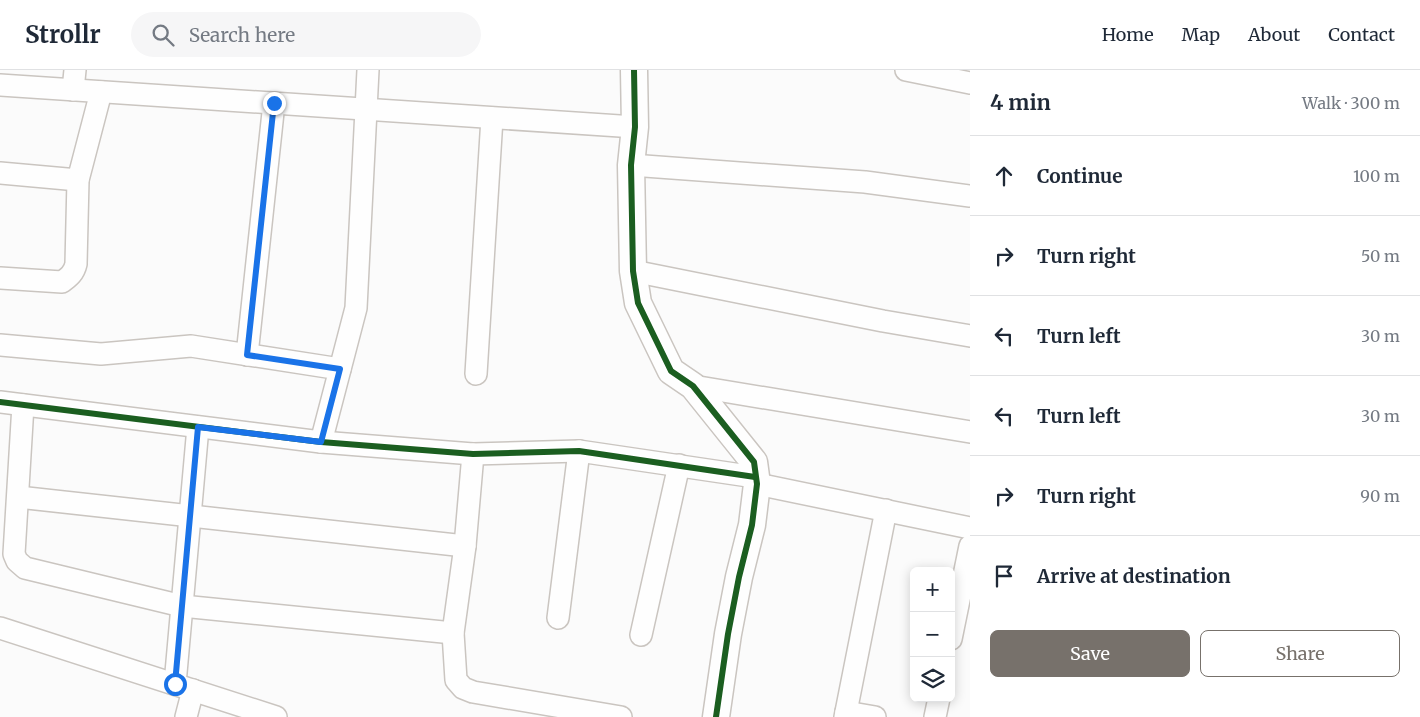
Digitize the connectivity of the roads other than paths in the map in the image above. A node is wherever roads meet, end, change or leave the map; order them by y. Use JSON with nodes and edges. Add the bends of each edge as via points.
{"nodes":[{"id":1,"x":368,"y":70,"type":"edge"},
{"id":2,"x":634,"y":70,"type":"edge"},
{"id":3,"x":906,"y":70,"type":"edge"},
{"id":4,"x":74,"y":80,"type":"edge"},
{"id":5,"x":970,"y":82,"type":"edge"},
{"id":6,"x":0,"y":85,"type":"edge"},
{"id":7,"x":101,"y":92,"type":"junction"},
{"id":8,"x":274,"y":103,"type":"junction"},
{"id":9,"x":365,"y":109,"type":"junction"},
{"id":10,"x":492,"y":118,"type":"junction"},
{"id":11,"x":635,"y":127,"type":"junction"},
{"id":12,"x":631,"y":165,"type":"junction"},
{"id":13,"x":0,"y":173,"type":"edge"},
{"id":14,"x":78,"y":180,"type":"junction"},
{"id":15,"x":970,"y":196,"type":"edge"},
{"id":16,"x":633,"y":272,"type":"junction"},
{"id":17,"x":0,"y":278,"type":"edge"},
{"id":18,"x":970,"y":336,"type":"edge"},
{"id":19,"x":0,"y":345,"type":"edge"},
{"id":20,"x":247,"y":355,"type":"junction"},
{"id":21,"x":340,"y":369,"type":"junction"},
{"id":22,"x":476,"y":374,"type":"dead end"},
{"id":23,"x":693,"y":386,"type":"junction"},
{"id":24,"x":0,"y":402,"type":"edge"},
{"id":25,"x":23,"y":405,"type":"junction"},
{"id":26,"x":198,"y":427,"type":"junction"},
{"id":27,"x":970,"y":432,"type":"edge"},
{"id":28,"x":321,"y":442,"type":"junction"},
{"id":29,"x":579,"y":451,"type":"junction"},
{"id":30,"x":473,"y":454,"type":"junction"},
{"id":31,"x":679,"y":466,"type":"junction"},
{"id":32,"x":756,"y":480,"type":"junction"},
{"id":33,"x":18,"y":497,"type":"junction"},
{"id":34,"x":886,"y":510,"type":"junction"},
{"id":35,"x":190,"y":516,"type":"junction"},
{"id":36,"x":970,"y":528,"type":"edge"},
{"id":37,"x":465,"y":546,"type":"junction"},
{"id":38,"x":970,"y":546,"type":"edge"},
{"id":39,"x":182,"y":606,"type":"junction"},
{"id":40,"x":558,"y":618,"type":"dead end"},
{"id":41,"x":955,"y":619,"type":"edge"},
{"id":42,"x":0,"y":628,"type":"edge"},
{"id":43,"x":453,"y":633,"type":"junction"},
{"id":44,"x":641,"y":635,"type":"dead end"},
{"id":45,"x":184,"y":687,"type":"junction"},
{"id":46,"x":938,"y":702,"type":"edge"},
{"id":47,"x":846,"y":715,"type":"edge"},
{"id":48,"x":186,"y":717,"type":"edge"},
{"id":49,"x":276,"y":717,"type":"edge"},
{"id":50,"x":621,"y":717,"type":"edge"},
{"id":51,"x":716,"y":717,"type":"edge"},
{"id":52,"x":875,"y":717,"type":"edge"},
{"id":53,"x":935,"y":717,"type":"edge"}],
"edges":[{"from":1,"to":9,"type":"street"},
{"from":2,"to":11,"type":"street"},
{"from":3,"to":5,"type":"street"},
{"from":4,"to":6,"type":"street"},
{"from":4,"to":7,"type":"street"},
{"from":7,"to":8,"type":"street"},
{"from":7,"to":14,"type":"street"},
{"from":8,"to":9,"type":"street"},
{"from":8,"to":20,"type":"street"},
{"from":9,"to":10,"type":"street"},
{"from":9,"to":21,"type":"street","via":[[356,308]]},
{"from":10,"to":11,"type":"street"},
{"from":10,"to":22,"type":"street"},
{"from":11,"to":12,"type":"street"},
{"from":12,"to":15,"type":"street","via":[[864,182]]},
{"from":12,"to":16,"type":"street"},
{"from":13,"to":14,"type":"street"},
{"from":14,"to":17,"type":"street","via":[[74,271],[62,282]]},
{"from":16,"to":18,"type":"street"},
{"from":16,"to":23,"type":"street","via":[[638,303],[671,371]]},
{"from":19,"to":20,"type":"street","via":[[101,354],[191,346]]},
{"from":20,"to":21,"type":"street"},
{"from":21,"to":28,"type":"street"},
{"from":23,"to":27,"type":"street"},
{"from":23,"to":32,"type":"street","via":[[754,462]]},
{"from":24,"to":25,"type":"street"},
{"from":25,"to":26,"type":"street"},
{"from":25,"to":33,"type":"street"},
{"from":26,"to":28,"type":"street"},
{"from":26,"to":35,"type":"street"},
{"from":28,"to":30,"type":"street"},
{"from":29,"to":30,"type":"street"},
{"from":29,"to":31,"type":"street"},
{"from":29,"to":40,"type":"street"},
{"from":30,"to":37,"type":"street"},
{"from":31,"to":32,"type":"street"},
{"from":31,"to":44,"type":"street"},
{"from":32,"to":34,"type":"street"},
{"from":32,"to":51,"type":"street","via":[[752,525],[728,634]]},
{"from":33,"to":35,"type":"street"},
{"from":33,"to":39,"type":"street","via":[[14,554],[25,568]]},
{"from":34,"to":36,"type":"street"},
{"from":34,"to":47,"type":"street"},
{"from":35,"to":37,"type":"street"},
{"from":35,"to":39,"type":"street"},
{"from":37,"to":43,"type":"street"},
{"from":38,"to":41,"type":"street"},
{"from":39,"to":43,"type":"street"},
{"from":39,"to":45,"type":"street"},
{"from":42,"to":45,"type":"street"},
{"from":43,"to":50,"type":"street","via":[[456,680],[464,688]]},
{"from":45,"to":48,"type":"street"},
{"from":45,"to":49,"type":"street"},
{"from":46,"to":53,"type":"street"},
{"from":47,"to":52,"type":"street"}]}
